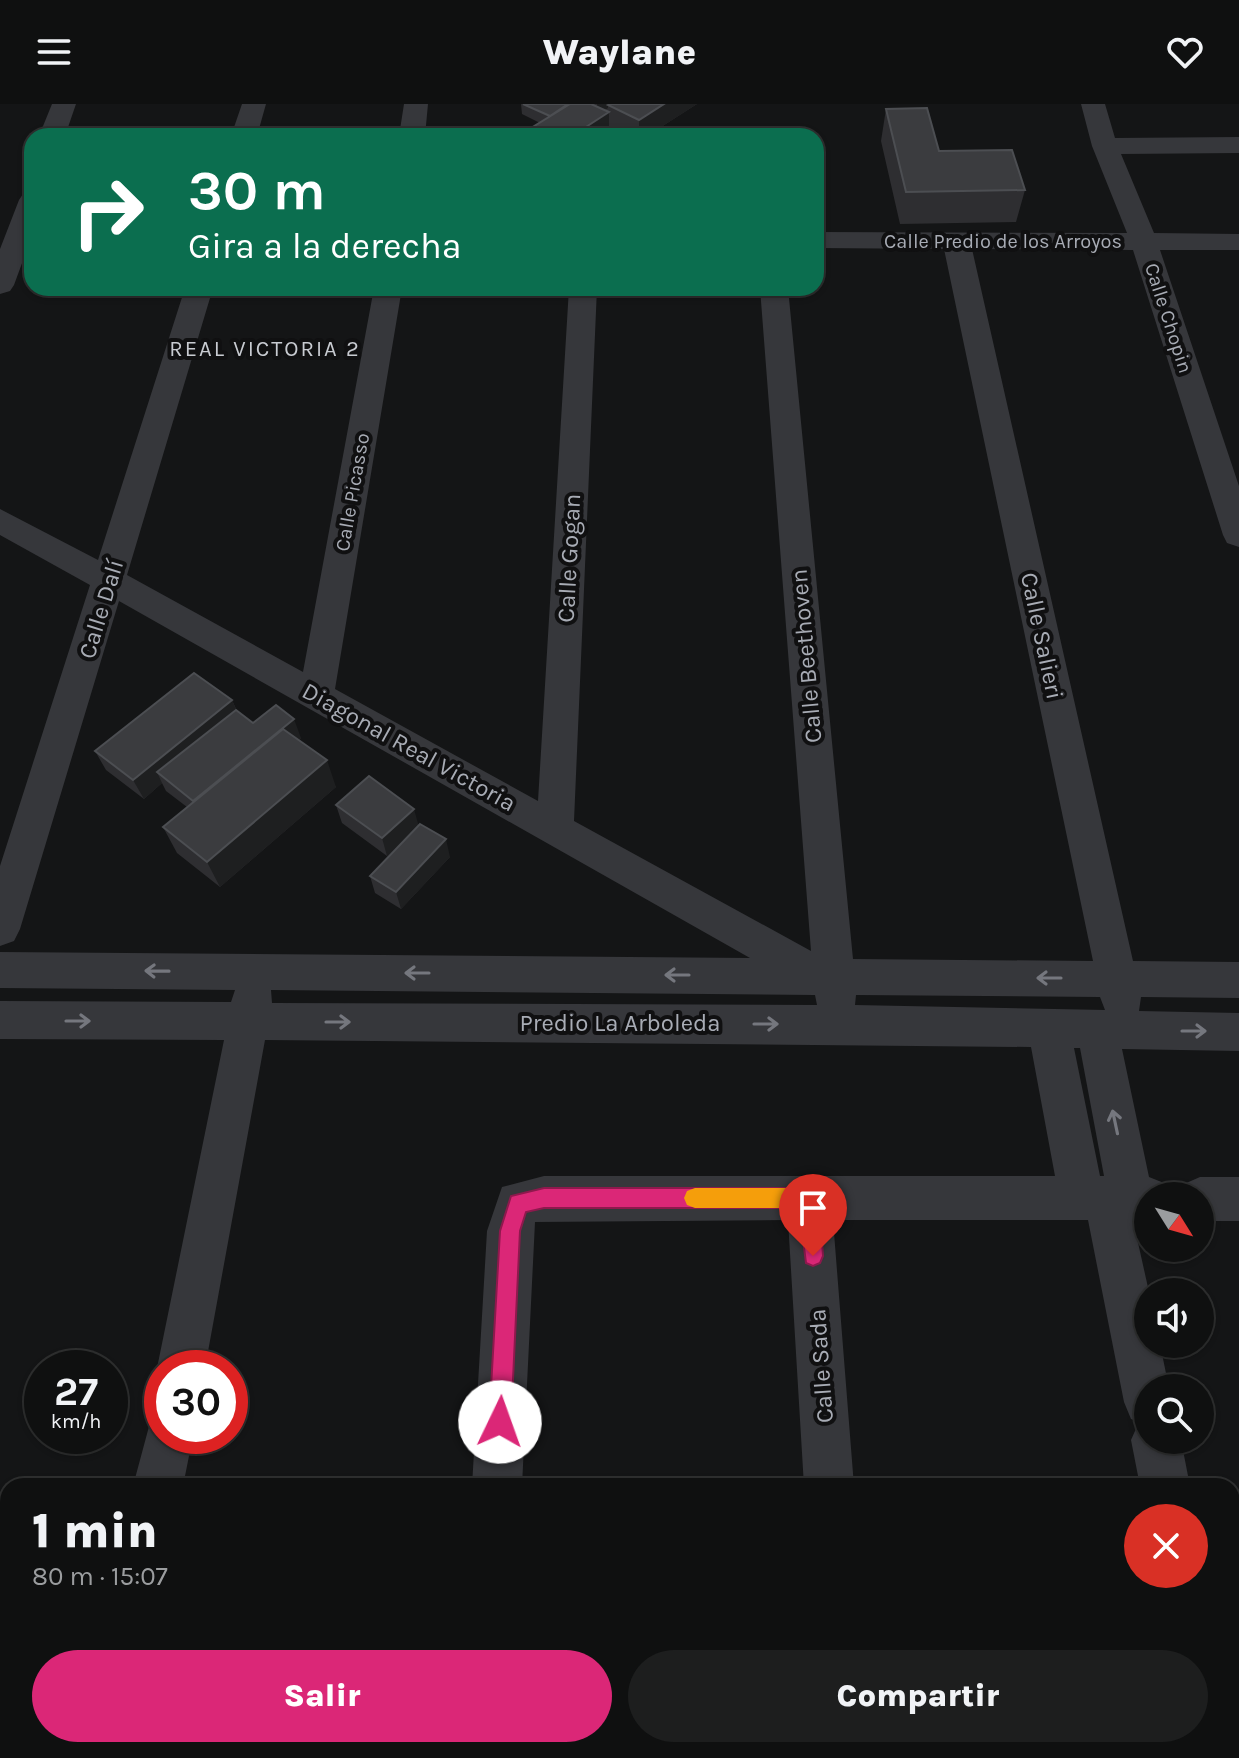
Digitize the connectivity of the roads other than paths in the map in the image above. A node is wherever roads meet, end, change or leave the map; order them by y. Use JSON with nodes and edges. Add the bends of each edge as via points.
{"nodes":[{"id":1,"x":64,"y":104,"type":"edge"},
{"id":2,"x":254,"y":104,"type":"edge"},
{"id":3,"x":416,"y":104,"type":"edge"},
{"id":4,"x":1093,"y":104,"type":"edge"},
{"id":5,"x":55,"y":128,"type":"edge"},
{"id":6,"x":246,"y":128,"type":"edge"},
{"id":7,"x":413,"y":128,"type":"edge"},
{"id":8,"x":1239,"y":145,"type":"edge"},
{"id":9,"x":1105,"y":146,"type":"junction"},
{"id":10,"x":18,"y":235,"type":"edge"},
{"id":11,"x":824,"y":240,"type":"edge"},
{"id":12,"x":956,"y":240,"type":"junction"},
{"id":13,"x":1144,"y":242,"type":"junction"},
{"id":14,"x":1239,"y":242,"type":"edge"},
{"id":15,"x":0,"y":285,"type":"edge"},
{"id":16,"x":197,"y":296,"type":"edge"},
{"id":17,"x":387,"y":296,"type":"edge"},
{"id":18,"x":583,"y":296,"type":"edge"},
{"id":19,"x":775,"y":296,"type":"edge"},
{"id":20,"x":0,"y":520,"type":"edge"},
{"id":21,"x":1239,"y":535,"type":"edge"},
{"id":22,"x":110,"y":581,"type":"junction"},
{"id":23,"x":316,"y":696,"type":"junction"},
{"id":24,"x":555,"y":828,"type":"junction"},
{"id":25,"x":0,"y":929,"type":"edge"},
{"id":26,"x":0,"y":970,"type":"edge"},
{"id":27,"x":258,"y":972,"type":"junction"},
{"id":28,"x":826,"y":976,"type":"junction"},
{"id":29,"x":1117,"y":979,"type":"junction"},
{"id":30,"x":1239,"y":980,"type":"edge"},
{"id":31,"x":0,"y":1020,"type":"edge"},
{"id":32,"x":248,"y":1022,"type":"junction"},
{"id":33,"x":838,"y":1024,"type":"junction"},
{"id":34,"x":1049,"y":1029,"type":"junction"},
{"id":35,"x":1112,"y":1030,"type":"junction"},
{"id":36,"x":1239,"y":1032,"type":"edge"},
{"id":37,"x":809,"y":1198,"type":"junction"},
{"id":38,"x":1117,"y":1198,"type":"edge"},
{"id":39,"x":1214,"y":1199,"type":"edge"},
{"id":40,"x":1239,"y":1199,"type":"edge"},
{"id":41,"x":184,"y":1350,"type":"edge"},
{"id":42,"x":1144,"y":1374,"type":"edge"},
{"id":43,"x":164,"y":1454,"type":"edge"},
{"id":44,"x":1159,"y":1454,"type":"edge"},
{"id":45,"x":160,"y":1478,"type":"edge"},
{"id":46,"x":497,"y":1478,"type":"edge"},
{"id":47,"x":828,"y":1478,"type":"edge"},
{"id":48,"x":1163,"y":1478,"type":"edge"}],
"edges":[{"from":1,"to":5,"type":"street"},
{"from":2,"to":6,"type":"street"},
{"from":3,"to":7,"type":"street"},
{"from":4,"to":9,"type":"street","name":"Calle Chopin"},
{"from":8,"to":9,"type":"street"},
{"from":9,"to":13,"type":"street","name":"Calle Chopin"},
{"from":10,"to":15,"type":"street"},
{"from":11,"to":12,"type":"street","name":"Calle Predio de los Arroyos"},
{"from":12,"to":13,"type":"street","name":"Calle Predio de los Arroyos"},
{"from":12,"to":29,"type":"street","name":"Calle Salieri"},
{"from":13,"to":14,"type":"street","name":"Calle Predio de los Arroyos"},
{"from":13,"to":21,"type":"street","name":"Calle Chopin"},
{"from":16,"to":22,"type":"street","name":"Calle Dalí"},
{"from":17,"to":23,"type":"street","name":"Calle Picasso"},
{"from":18,"to":24,"type":"street","name":"Calle Gogan"},
{"from":19,"to":28,"type":"street","name":"Calle Beethoven"},
{"from":20,"to":22,"type":"street","name":"Diagonal Real Victoria"},
{"from":22,"to":23,"type":"street","name":"Diagonal Real Victoria"},
{"from":22,"to":25,"type":"street","name":"Calle Dalí"},
{"from":23,"to":24,"type":"street","name":"Diagonal Real Victoria"},
{"from":24,"to":28,"type":"street","name":"Diagonal Real Victoria"},
{"from":27,"to":26,"type":"street","name":"Predio La Arboleda","one_way":true},
{"from":28,"to":27,"type":"street","name":"Predio La Arboleda","one_way":true},
{"from":27,"to":32,"type":"street"},
{"from":29,"to":28,"type":"street","name":"Predio La Arboleda","one_way":true},
{"from":28,"to":33,"type":"street","name":"Calle Beethoven"},
{"from":29,"to":30,"type":"street","name":"Predio La Arboleda"},
{"from":29,"to":35,"type":"street","name":"Calle Salieri"},
{"from":31,"to":32,"type":"street","name":"Predio La Arboleda","one_way":true},
{"from":32,"to":33,"type":"street","name":"Predio La Arboleda","one_way":true},
{"from":32,"to":41,"type":"street"},
{"from":33,"to":34,"type":"street","name":"Predio La Arboleda"},
{"from":34,"to":35,"type":"street","name":"Predio La Arboleda"},
{"from":34,"to":38,"type":"street"},
{"from":35,"to":36,"type":"street","name":"Predio La Arboleda","one_way":true},
{"from":38,"to":35,"type":"street","name":"Calle Salieri","one_way":true},
{"from":37,"to":38,"type":"street"},
{"from":37,"to":46,"type":"street","via":[[544,1198],[518,1203],[510,1231]]},
{"from":37,"to":47,"type":"street","name":"Calle Sada"},
{"from":38,"to":42,"type":"street"},
{"from":39,"to":40,"type":"street"},
{"from":43,"to":45,"type":"street"},
{"from":44,"to":48,"type":"street"}]}
